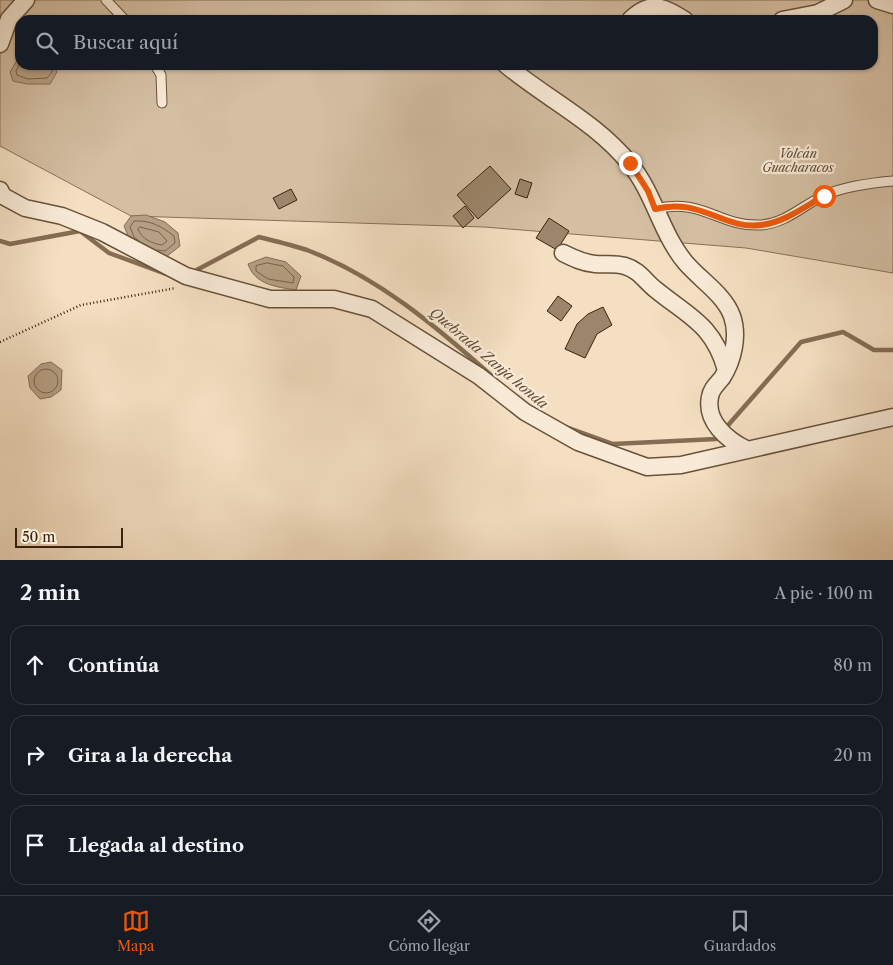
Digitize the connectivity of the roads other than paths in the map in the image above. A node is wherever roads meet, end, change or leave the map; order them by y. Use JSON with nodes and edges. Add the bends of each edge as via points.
{"nodes":[{"id":1,"x":26,"y":0,"type":"edge"},
{"id":2,"x":106,"y":0,"type":"edge"},
{"id":3,"x":844,"y":0,"type":"edge"},
{"id":4,"x":877,"y":0,"type":"edge"},
{"id":5,"x":893,"y":5,"type":"edge"},
{"id":6,"x":120,"y":15,"type":"edge"},
{"id":7,"x":634,"y":15,"type":"edge"},
{"id":8,"x":677,"y":15,"type":"edge"},
{"id":9,"x":808,"y":15,"type":"edge"},
{"id":10,"x":0,"y":44,"type":"edge"},
{"id":11,"x":158,"y":70,"type":"edge"},
{"id":12,"x":513,"y":70,"type":"edge"},
{"id":13,"x":162,"y":103,"type":"dead end"},
{"id":14,"x":893,"y":181,"type":"edge"},
{"id":15,"x":0,"y":190,"type":"edge"},
{"id":16,"x":655,"y":209,"type":"junction"},
{"id":17,"x":563,"y":253,"type":"dead end"},
{"id":18,"x":726,"y":370,"type":"junction"},
{"id":19,"x":893,"y":417,"type":"edge"},
{"id":20,"x":746,"y":449,"type":"junction"}],
"edges":[{"from":1,"to":10,"type":"street","via":[[9,19]]},
{"from":2,"to":6,"type":"lane"},
{"from":3,"to":9,"type":"street"},
{"from":4,"to":5,"type":"street"},
{"from":7,"to":8,"type":"street","via":[[640,8],[651,5],[663,7]]},
{"from":11,"to":13,"type":"lane"},
{"from":12,"to":16,"type":"street","via":[[601,133],[640,176]]},
{"from":14,"to":16,"type":"lane","via":[[846,188],[824,196],[784,219],[760,225],[730,221],[697,208],[670,205]]},
{"from":15,"to":20,"type":"street","via":[[2,196],[25,208],[62,216],[102,232],[186,276],[270,299],[334,299],[372,309],[479,376],[525,412],[578,442],[622,460],[647,467],[681,465]]},
{"from":16,"to":18,"type":"street","via":[[685,262],[731,313],[735,335]]},
{"from":17,"to":18,"type":"street","via":[[580,262],[627,266],[642,275],[705,328],[720,348]]},
{"from":18,"to":20,"type":"street","via":[[710,397],[712,416],[722,433]]},
{"from":19,"to":20,"type":"street"}]}
